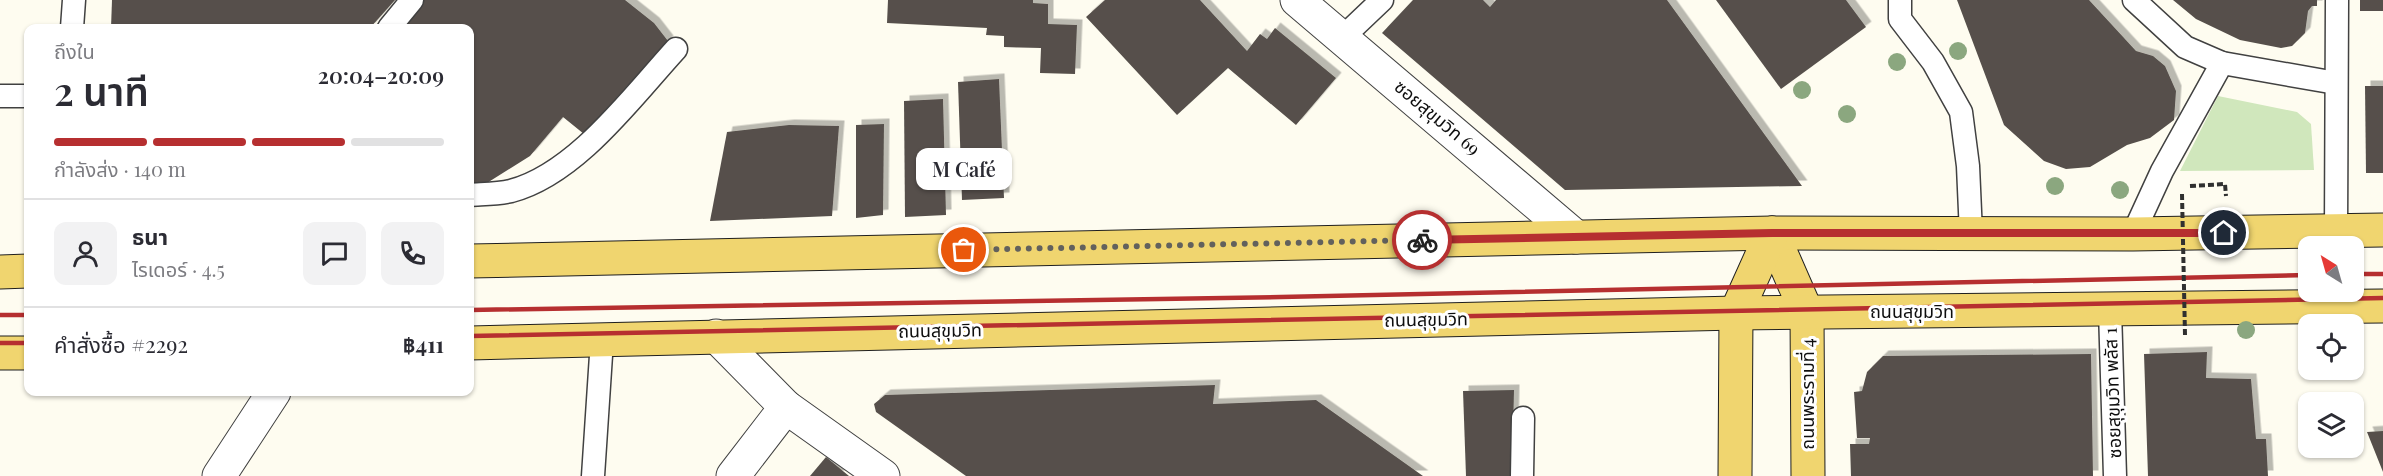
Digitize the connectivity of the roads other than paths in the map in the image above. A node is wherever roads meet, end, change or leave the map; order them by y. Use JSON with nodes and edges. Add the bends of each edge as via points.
{"nodes":[{"id":1,"x":75,"y":0,"type":"edge"},
{"id":2,"x":412,"y":0,"type":"edge"},
{"id":3,"x":1297,"y":0,"type":"edge"},
{"id":4,"x":1382,"y":0,"type":"edge"},
{"id":5,"x":1900,"y":0,"type":"edge"},
{"id":6,"x":2134,"y":0,"type":"edge"},
{"id":7,"x":2337,"y":0,"type":"edge"},
{"id":8,"x":72,"y":24,"type":"edge"},
{"id":9,"x":392,"y":24,"type":"edge"},
{"id":10,"x":1342,"y":38,"type":"junction"},
{"id":11,"x":676,"y":49,"type":"dead end"},
{"id":12,"x":2222,"y":63,"type":"junction"},
{"id":13,"x":2336,"y":83,"type":"junction"},
{"id":14,"x":0,"y":96,"type":"edge"},
{"id":15,"x":24,"y":96,"type":"edge"},
{"id":16,"x":474,"y":195,"type":"edge"},
{"id":17,"x":2383,"y":230,"type":"edge"},
{"id":18,"x":2336,"y":231,"type":"junction"},
{"id":19,"x":1772,"y":233,"type":"junction"},
{"id":20,"x":1971,"y":234,"type":"junction"},
{"id":21,"x":2133,"y":234,"type":"junction"},
{"id":22,"x":1576,"y":237,"type":"junction"},
{"id":23,"x":474,"y":261,"type":"edge"},
{"id":24,"x":24,"y":271,"type":"edge"},
{"id":25,"x":0,"y":272,"type":"edge"},
{"id":26,"x":2383,"y":306,"type":"edge"},
{"id":27,"x":2109,"y":310,"type":"junction"},
{"id":28,"x":1736,"y":313,"type":"junction"},
{"id":29,"x":1807,"y":313,"type":"junction"},
{"id":30,"x":716,"y":336,"type":"junction"},
{"id":31,"x":602,"y":340,"type":"junction"},
{"id":32,"x":474,"y":343,"type":"edge"},
{"id":33,"x":24,"y":352,"type":"edge"},
{"id":34,"x":0,"y":353,"type":"edge"},
{"id":35,"x":271,"y":396,"type":"edge"},
{"id":36,"x":786,"y":407,"type":"junction"},
{"id":37,"x":1523,"y":418,"type":"dead end"},
{"id":38,"x":219,"y":476,"type":"edge"},
{"id":39,"x":592,"y":476,"type":"edge"},
{"id":40,"x":733,"y":476,"type":"edge"},
{"id":41,"x":883,"y":476,"type":"edge"},
{"id":42,"x":1522,"y":476,"type":"edge"},
{"id":43,"x":1735,"y":476,"type":"edge"},
{"id":44,"x":1808,"y":476,"type":"edge"},
{"id":45,"x":2115,"y":476,"type":"edge"}],
"edges":[{"from":1,"to":8,"type":"lane"},
{"from":2,"to":9,"type":"lane"},
{"from":3,"to":10,"type":"street","name":"ซอยสุขุมวิท 69"},
{"from":4,"to":10,"type":"lane"},
{"from":5,"to":20,"type":"lane","via":[[1900,19],[1933,62],[1961,112]]},
{"from":6,"to":12,"type":"lane","via":[[2185,47]]},
{"from":7,"to":13,"type":"lane"},
{"from":10,"to":22,"type":"street","name":"ซอยสุขุมวิท 69"},
{"from":11,"to":16,"type":"lane","via":[[593,140],[549,174],[510,191]]},
{"from":12,"to":13,"type":"lane"},
{"from":12,"to":21,"type":"lane","via":[[2162,171]]},
{"from":13,"to":18,"type":"lane"},
{"from":14,"to":15,"type":"lane"},
{"from":17,"to":18,"type":"main road"},
{"from":18,"to":21,"type":"main road"},
{"from":19,"to":20,"type":"main road"},
{"from":19,"to":22,"type":"main road"},
{"from":19,"to":28,"type":"main road"},
{"from":19,"to":29,"type":"main road"},
{"from":20,"to":21,"type":"main road"},
{"from":22,"to":23,"type":"main road"},
{"from":24,"to":25,"type":"main road"},
{"from":26,"to":27,"type":"main road","name":"ถนนสุขุมวิท"},
{"from":27,"to":29,"type":"main road","name":"ถนนสุขุมวิท"},
{"from":27,"to":45,"type":"lane","name":"ซอยสุขุมวิท พลัส 1"},
{"from":28,"to":29,"type":"main road","name":"ถนนสุขุมวิท"},
{"from":28,"to":30,"type":"main road","name":"ถนนสุขุมวิท"},
{"from":28,"to":43,"type":"main road"},
{"from":29,"to":44,"type":"main road","name":"ถนนพระรามที่ 4"},
{"from":30,"to":31,"type":"main road","name":"ถนนสุขุมวิท"},
{"from":30,"to":36,"type":"street"},
{"from":31,"to":32,"type":"main road","name":"ถนนสุขุมวิท"},
{"from":31,"to":39,"type":"lane"},
{"from":33,"to":34,"type":"main road"},
{"from":35,"to":38,"type":"street"},
{"from":36,"to":40,"type":"street"},
{"from":36,"to":41,"type":"street"},
{"from":37,"to":42,"type":"lane"}]}
